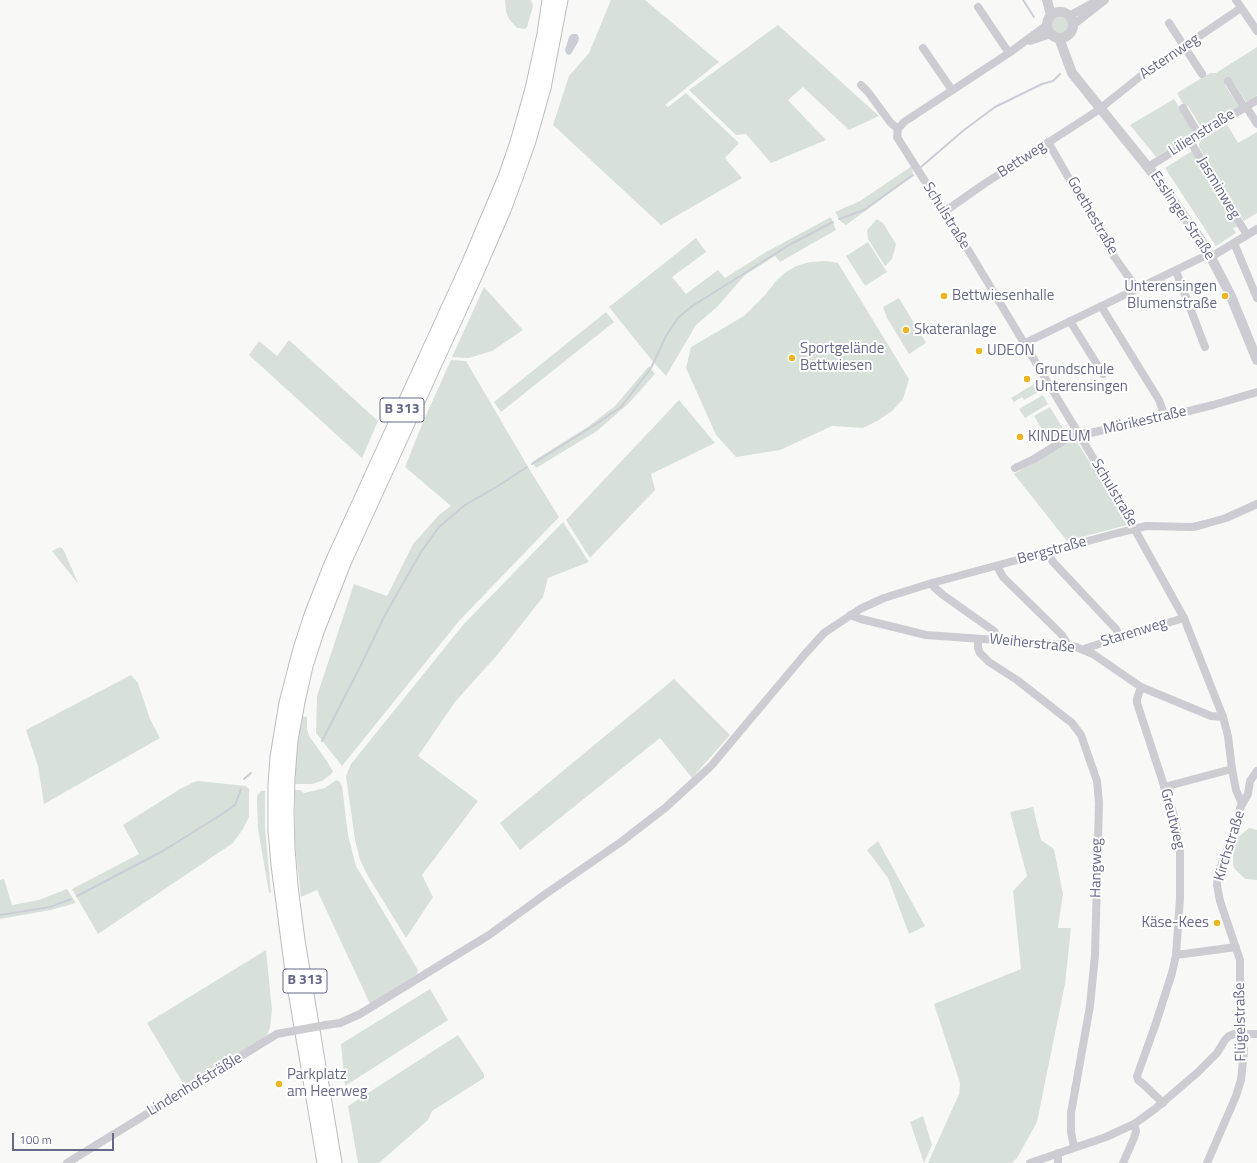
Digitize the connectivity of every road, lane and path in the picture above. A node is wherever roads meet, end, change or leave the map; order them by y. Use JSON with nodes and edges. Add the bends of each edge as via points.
{"nodes":[{"id":1,"x":1047,"y":0,"type":"edge"},
{"id":2,"x":1053,"y":0,"type":"edge"},
{"id":3,"x":1098,"y":0,"type":"edge"},
{"id":4,"x":1105,"y":0,"type":"edge"},
{"id":5,"x":1236,"y":0,"type":"edge"},
{"id":6,"x":557,"y":1,"type":"edge"},
{"id":7,"x":978,"y":7,"type":"dead end"},
{"id":8,"x":1241,"y":8,"type":"junction"},
{"id":9,"x":1169,"y":23,"type":"dead end"},
{"id":10,"x":1060,"y":25,"type":"junction"},
{"id":11,"x":1256,"y":28,"type":"edge"},
{"id":12,"x":1184,"y":46,"type":"junction"},
{"id":13,"x":923,"y":48,"type":"dead end"},
{"id":14,"x":1009,"y":53,"type":"junction"},
{"id":15,"x":1202,"y":74,"type":"dead end"},
{"id":16,"x":1228,"y":81,"type":"dead end"},
{"id":17,"x":861,"y":85,"type":"dead end"},
{"id":18,"x":952,"y":90,"type":"junction"},
{"id":19,"x":1257,"y":100,"type":"edge"},
{"id":20,"x":1245,"y":107,"type":"junction"},
{"id":21,"x":1100,"y":108,"type":"junction"},
{"id":22,"x":1183,"y":108,"type":"dead end"},
{"id":23,"x":1257,"y":124,"type":"edge"},
{"id":24,"x":898,"y":129,"type":"junction"},
{"id":25,"x":1199,"y":135,"type":"junction"},
{"id":26,"x":1190,"y":141,"type":"junction"},
{"id":27,"x":1048,"y":142,"type":"junction"},
{"id":28,"x":1148,"y":167,"type":"junction"},
{"id":29,"x":944,"y":212,"type":"junction"},
{"id":30,"x":1257,"y":229,"type":"edge"},
{"id":31,"x":1247,"y":235,"type":"junction"},
{"id":32,"x":1234,"y":243,"type":"junction"},
{"id":33,"x":1210,"y":256,"type":"junction"},
{"id":34,"x":1176,"y":271,"type":"junction"},
{"id":35,"x":1136,"y":289,"type":"junction"},
{"id":36,"x":1257,"y":298,"type":"edge"},
{"id":37,"x":1101,"y":306,"type":"junction"},
{"id":38,"x":1070,"y":321,"type":"junction"},
{"id":39,"x":1024,"y":343,"type":"junction"},
{"id":40,"x":1205,"y":347,"type":"dead end"},
{"id":41,"x":1257,"y":360,"type":"edge"},
{"id":42,"x":1102,"y":374,"type":"dead end"},
{"id":43,"x":1257,"y":392,"type":"edge"},
{"id":44,"x":1165,"y":417,"type":"junction"},
{"id":45,"x":1078,"y":433,"type":"junction"},
{"id":46,"x":1015,"y":468,"type":"dead end"},
{"id":47,"x":1257,"y":505,"type":"edge"},
{"id":48,"x":1135,"y":529,"type":"junction"},
{"id":49,"x":1048,"y":553,"type":"junction"},
{"id":50,"x":997,"y":566,"type":"junction"},
{"id":51,"x":932,"y":584,"type":"junction"},
{"id":52,"x":850,"y":615,"type":"junction"},
{"id":53,"x":1184,"y":618,"type":"junction"},
{"id":54,"x":1120,"y":637,"type":"junction"},
{"id":55,"x":978,"y":639,"type":"junction"},
{"id":56,"x":999,"y":640,"type":"junction"},
{"id":57,"x":1068,"y":645,"type":"junction"},
{"id":58,"x":1084,"y":649,"type":"junction"},
{"id":59,"x":1141,"y":687,"type":"junction"},
{"id":60,"x":1223,"y":717,"type":"junction"},
{"id":61,"x":1232,"y":769,"type":"junction"},
{"id":62,"x":1257,"y":771,"type":"edge"},
{"id":63,"x":282,"y":776,"type":"junction"},
{"id":64,"x":1164,"y":787,"type":"junction"},
{"id":65,"x":281,"y":798,"type":"junction"},
{"id":66,"x":1242,"y":804,"type":"junction"},
{"id":67,"x":1220,"y":901,"type":"joint"},
{"id":68,"x":1236,"y":947,"type":"junction"},
{"id":69,"x":1176,"y":956,"type":"junction"},
{"id":70,"x":326,"y":1026,"type":"joint"},
{"id":71,"x":1242,"y":1034,"type":"junction"},
{"id":72,"x":1257,"y":1034,"type":"edge"},
{"id":73,"x":1163,"y":1103,"type":"junction"},
{"id":74,"x":1134,"y":1124,"type":"junction"},
{"id":75,"x":1074,"y":1147,"type":"junction"},
{"id":76,"x":1058,"y":1153,"type":"junction"},
{"id":77,"x":67,"y":1163,"type":"edge"},
{"id":78,"x":324,"y":1163,"type":"edge"},
{"id":79,"x":335,"y":1163,"type":"edge"},
{"id":80,"x":1030,"y":1163,"type":"edge"},
{"id":81,"x":1058,"y":1163,"type":"edge"},
{"id":82,"x":1123,"y":1163,"type":"edge"},
{"id":83,"x":1207,"y":1163,"type":"edge"}],
"edges":[{"from":1,"to":10,"type":"street","name":"Esslinger Straße"},
{"from":2,"to":10,"type":"street","name":"Esslinger Straße"},
{"from":3,"to":10,"type":"street"},
{"from":4,"to":10,"type":"street"},
{"from":5,"to":8,"type":"street"},
{"from":6,"to":63,"type":"highway","number":"B 313","via":[[554,36],[544,88],[524,158],[471,286],[351,546],[323,615],[311,649]]},
{"from":6,"to":63,"type":"highway","number":"B 313","via":[[547,17],[523,124],[491,211],[339,547],[311,615],[290,685],[280,739]]},
{"from":7,"to":14,"type":"street"},
{"from":8,"to":11,"type":"street"},
{"from":8,"to":12,"type":"street","name":"Asternweg"},
{"from":9,"to":12,"type":"street"},
{"from":10,"to":14,"type":"street","via":[[1021,44]]},
{"from":10,"to":21,"type":"street","name":"Esslinger Straße","via":[[1072,73]]},
{"from":12,"to":15,"type":"street"},
{"from":12,"to":21,"type":"street","name":"Asternweg"},
{"from":13,"to":18,"type":"street"},
{"from":14,"to":18,"type":"street"},
{"from":16,"to":20,"type":"street"},
{"from":17,"to":24,"type":"street","name":"Schulstraße"},
{"from":18,"to":24,"type":"street","via":[[904,122]]},
{"from":19,"to":20,"type":"street","name":"Lilienstraße"},
{"from":20,"to":23,"type":"street"},
{"from":20,"to":25,"type":"street","name":"Lilienstraße"},
{"from":21,"to":27,"type":"street","name":"Bettweg"},
{"from":21,"to":28,"type":"street","name":"Esslinger Straße"},
{"from":22,"to":25,"type":"street"},
{"from":24,"to":29,"type":"street","name":"Schulstraße","via":[[897,137]]},
{"from":25,"to":26,"type":"street","name":"Lilienstraße"},
{"from":26,"to":28,"type":"street","name":"Lilienstraße"},
{"from":26,"to":31,"type":"street","name":"Jasminweg"},
{"from":27,"to":29,"type":"street","name":"Bettweg"},
{"from":27,"to":35,"type":"street","name":"Goethestraße","via":[[1113,255]]},
{"from":28,"to":33,"type":"street","name":"Esslinger Straße","via":[[1174,200]]},
{"from":29,"to":39,"type":"street","name":"Schulstraße"},
{"from":30,"to":31,"type":"street"},
{"from":31,"to":32,"type":"street"},
{"from":32,"to":33,"type":"street"},
{"from":32,"to":36,"type":"street"},
{"from":33,"to":34,"type":"street"},
{"from":33,"to":41,"type":"street","name":"Esslinger Straße","via":[[1230,294]]},
{"from":34,"to":35,"type":"street"},
{"from":34,"to":40,"type":"street"},
{"from":35,"to":37,"type":"street"},
{"from":37,"to":38,"type":"street"},
{"from":37,"to":44,"type":"street","via":[[1159,400]]},
{"from":38,"to":39,"type":"street"},
{"from":38,"to":42,"type":"street"},
{"from":39,"to":45,"type":"street","name":"Schulstraße"},
{"from":43,"to":44,"type":"street","name":"Mörikestraße"},
{"from":44,"to":45,"type":"street","name":"Mörikestraße","via":[[1090,433]]},
{"from":45,"to":46,"type":"street","name":"Mörikestraße"},
{"from":45,"to":48,"type":"street","name":"Schulstraße"},
{"from":47,"to":48,"type":"street","name":"Bergstraße","via":[[1218,521],[1193,527],[1153,526]]},
{"from":48,"to":49,"type":"street","name":"Bergstraße"},
{"from":48,"to":53,"type":"street","name":"Schulstraße"},
{"from":49,"to":50,"type":"street","name":"Bergstraße"},
{"from":49,"to":54,"type":"street","via":[[1053,562],[1116,629]]},
{"from":50,"to":51,"type":"street","name":"Bergstraße"},
{"from":50,"to":57,"type":"street","via":[[1003,577],[1062,635]]},
{"from":51,"to":52,"type":"street","name":"Bergstraße","via":[[876,601]]},
{"from":51,"to":56,"type":"street","via":[[943,595],[994,631]]},
{"from":52,"to":55,"type":"street","name":"Weiherstraße","via":[[926,635]]},
{"from":52,"to":70,"type":"street","name":"Bergstraße","via":[[824,633],[711,766],[665,808],[622,842],[489,935],[360,1014]]},
{"from":53,"to":54,"type":"street","name":"Starenweg"},
{"from":53,"to":60,"type":"street","name":"Schulstraße"},
{"from":54,"to":58,"type":"street","name":"Starenweg"},
{"from":55,"to":56,"type":"street","name":"Weiherstraße"},
{"from":55,"to":75,"type":"street","name":"Hangweg","via":[[980,653],[989,662],[1017,680],[1072,723],[1080,736],[1097,782],[1099,803],[1095,955],[1090,1006],[1071,1113]]},
{"from":56,"to":57,"type":"street","name":"Weiherstraße"},
{"from":57,"to":58,"type":"street","name":"Weiherstraße"},
{"from":58,"to":59,"type":"street","name":"Weiherstraße"},
{"from":59,"to":60,"type":"street","name":"Weiherstraße","via":[[1211,716]]},
{"from":59,"to":64,"type":"street","name":"Greutweg","via":[[1137,703]]},
{"from":60,"to":61,"type":"street","name":"Schulstraße"},
{"from":61,"to":64,"type":"street"},
{"from":61,"to":66,"type":"street","name":"Schulstraße"},
{"from":62,"to":66,"type":"street","name":"Kirchstraße","via":[[1250,781],[1248,794]]},
{"from":63,"to":65,"type":"highway","number":"B 313"},
{"from":64,"to":69,"type":"street","name":"Greutweg","via":[[1173,813],[1180,850]]},
{"from":65,"to":78,"type":"highway","number":"B 313","via":[[276,838],[283,909]]},
{"from":65,"to":79,"type":"highway","number":"B 313","via":[[294,911]]},
{"from":66,"to":67,"type":"street","name":"Kirchstraße","via":[[1220,868],[1217,885]]},
{"from":67,"to":68,"type":"street","name":"Flügelstraße"},
{"from":68,"to":69,"type":"street"},
{"from":68,"to":71,"type":"street","name":"Flügelstraße","via":[[1240,960]]},
{"from":69,"to":73,"type":"street","name":"Greutweg","via":[[1137,1076],[1138,1080]]},
{"from":70,"to":77,"type":"street","name":"Lindenhofsträßle","bridge":true,"via":[[277,1034]]},
{"from":71,"to":72,"type":"street"},
{"from":71,"to":73,"type":"street","via":[[1229,1036],[1212,1059]]},
{"from":71,"to":83,"type":"street","name":"Flügelstraße","via":[[1244,1051],[1241,1080]]},
{"from":73,"to":74,"type":"street"},
{"from":74,"to":75,"type":"street","via":[[1106,1137]]},
{"from":74,"to":82,"type":"street","via":[[1136,1132]]},
{"from":75,"to":76,"type":"street"},
{"from":76,"to":80,"type":"street"},
{"from":76,"to":81,"type":"street"}]}
